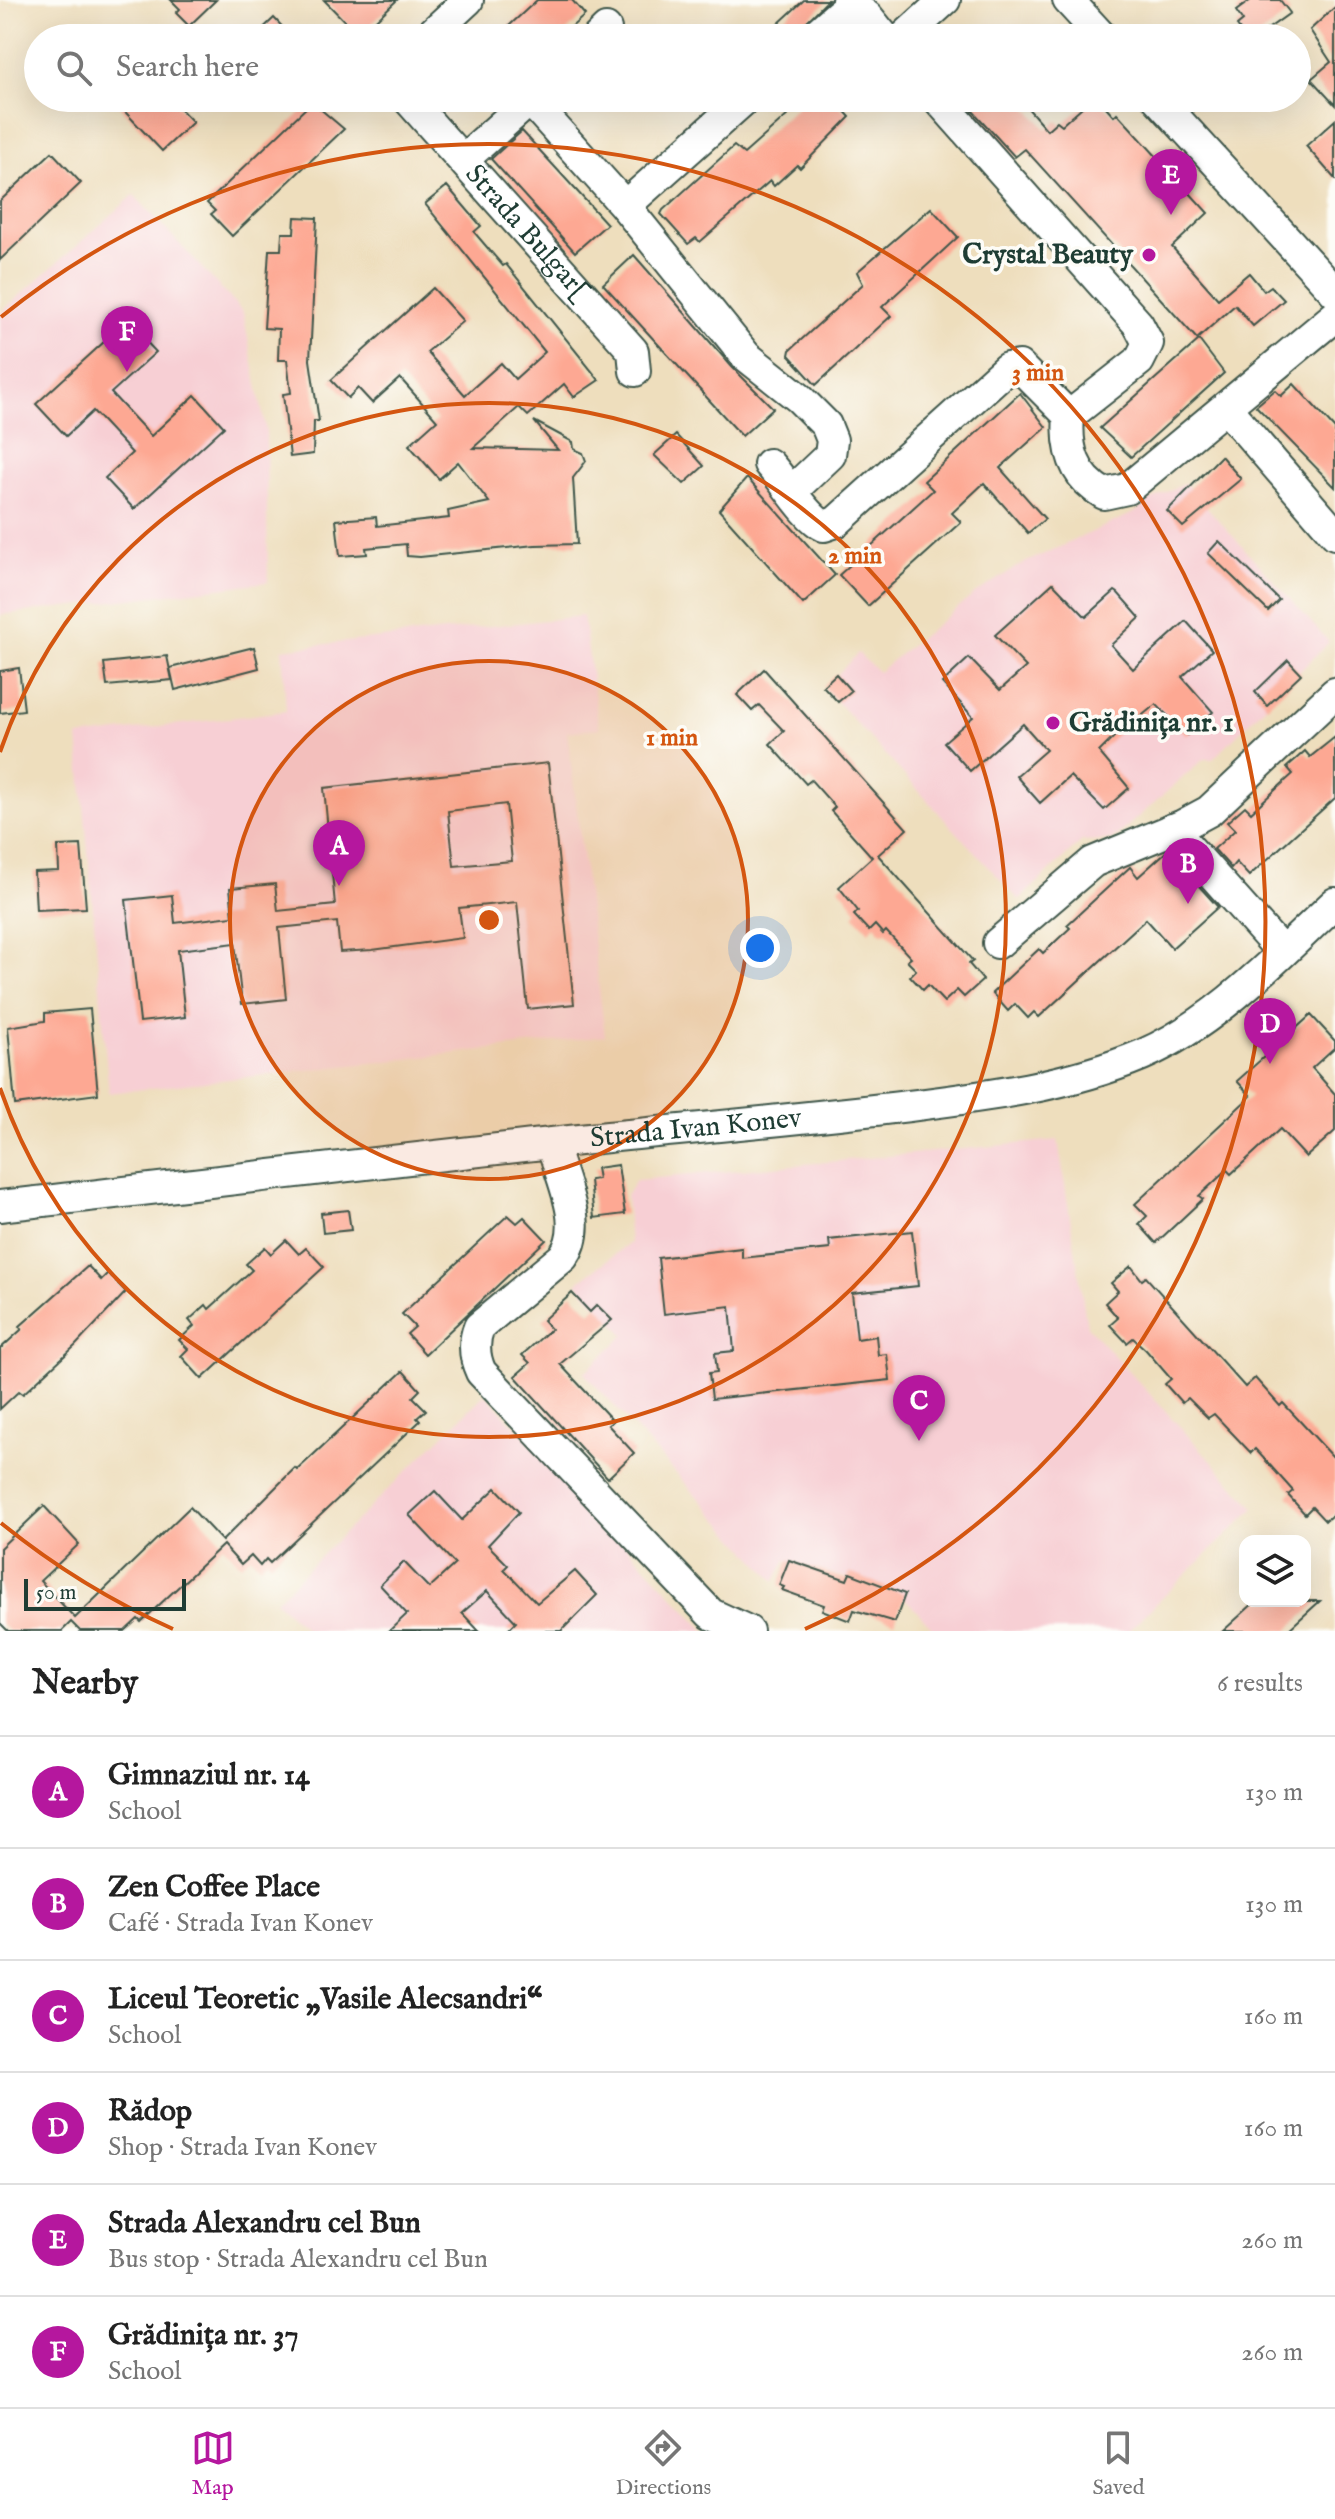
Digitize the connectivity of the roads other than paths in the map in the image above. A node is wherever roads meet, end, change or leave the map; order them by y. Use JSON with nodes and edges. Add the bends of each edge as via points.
{"nodes":[{"id":1,"x":468,"y":0,"type":"edge"},
{"id":2,"x":945,"y":0,"type":"edge"},
{"id":3,"x":1068,"y":0,"type":"edge"},
{"id":4,"x":851,"y":5,"type":"edge"},
{"id":5,"x":442,"y":24,"type":"edge"},
{"id":6,"x":828,"y":24,"type":"edge"},
{"id":7,"x":874,"y":24,"type":"edge"},
{"id":8,"x":918,"y":24,"type":"edge"},
{"id":9,"x":1090,"y":24,"type":"edge"},
{"id":10,"x":420,"y":112,"type":"edge"},
{"id":11,"x":516,"y":112,"type":"edge"},
{"id":12,"x":542,"y":112,"type":"edge"},
{"id":13,"x":730,"y":112,"type":"edge"},
{"id":14,"x":949,"y":112,"type":"edge"},
{"id":15,"x":1170,"y":112,"type":"edge"},
{"id":16,"x":464,"y":159,"type":"junction"},
{"id":17,"x":625,"y":206,"type":"junction"},
{"id":18,"x":1335,"y":292,"type":"edge"},
{"id":19,"x":1335,"y":316,"type":"edge"},
{"id":20,"x":635,"y":371,"type":"dead end"},
{"id":21,"x":1227,"y":409,"type":"junction"},
{"id":22,"x":1069,"y":416,"type":"junction"},
{"id":23,"x":769,"y":464,"type":"dead end"},
{"id":24,"x":793,"y":490,"type":"junction"},
{"id":25,"x":1335,"y":534,"type":"edge"},
{"id":26,"x":1335,"y":693,"type":"edge"},
{"id":27,"x":1172,"y":829,"type":"junction"},
{"id":28,"x":1335,"y":903,"type":"edge"},
{"id":29,"x":998,"y":943,"type":"dead end"},
{"id":30,"x":1282,"y":952,"type":"junction"},
{"id":31,"x":552,"y":1143,"type":"junction"},
{"id":32,"x":0,"y":1206,"type":"edge"},
{"id":33,"x":748,"y":1631,"type":"edge"}],
"edges":[{"from":1,"to":5,"type":"street"},
{"from":2,"to":8,"type":"street"},
{"from":3,"to":9,"type":"street"},
{"from":4,"to":6,"type":"street"},
{"from":4,"to":7,"type":"street"},
{"from":10,"to":16,"type":"street","name":"Strada Bulgar["},
{"from":11,"to":16,"type":"street"},
{"from":12,"to":17,"type":"street"},
{"from":13,"to":17,"type":"street"},
{"from":14,"to":22,"type":"street","via":[[1138,324],[1148,343],[1139,361]]},
{"from":15,"to":18,"type":"street"},
{"from":16,"to":20,"type":"street","name":"Strada Bulgar[","via":[[633,351]]},
{"from":17,"to":24,"type":"street","via":[[746,356],[826,425],[830,455]]},
{"from":19,"to":21,"type":"street"},
{"from":21,"to":22,"type":"street","via":[[1127,489],[1111,495],[1090,484],[1073,460]]},
{"from":21,"to":25,"type":"street"},
{"from":22,"to":24,"type":"street","via":[[1029,373],[1019,366],[1007,368],[836,522],[815,522]]},
{"from":23,"to":24,"type":"street"},
{"from":26,"to":27,"type":"street","via":[[1209,811]]},
{"from":27,"to":29,"type":"street","via":[[1093,862]]},
{"from":27,"to":30,"type":"street"},
{"from":28,"to":30,"type":"street","name":"Strada Ivan Konev"},
{"from":30,"to":31,"type":"street","name":"Strada Ivan Konev","via":[[1213,1011],[1168,1041],[1049,1085],[834,1116]]},
{"from":31,"to":32,"type":"street","name":"Strada Ivan Konev"},
{"from":31,"to":33,"type":"street","via":[[573,1218],[572,1246],[479,1327],[476,1362],[711,1614]]}]}
